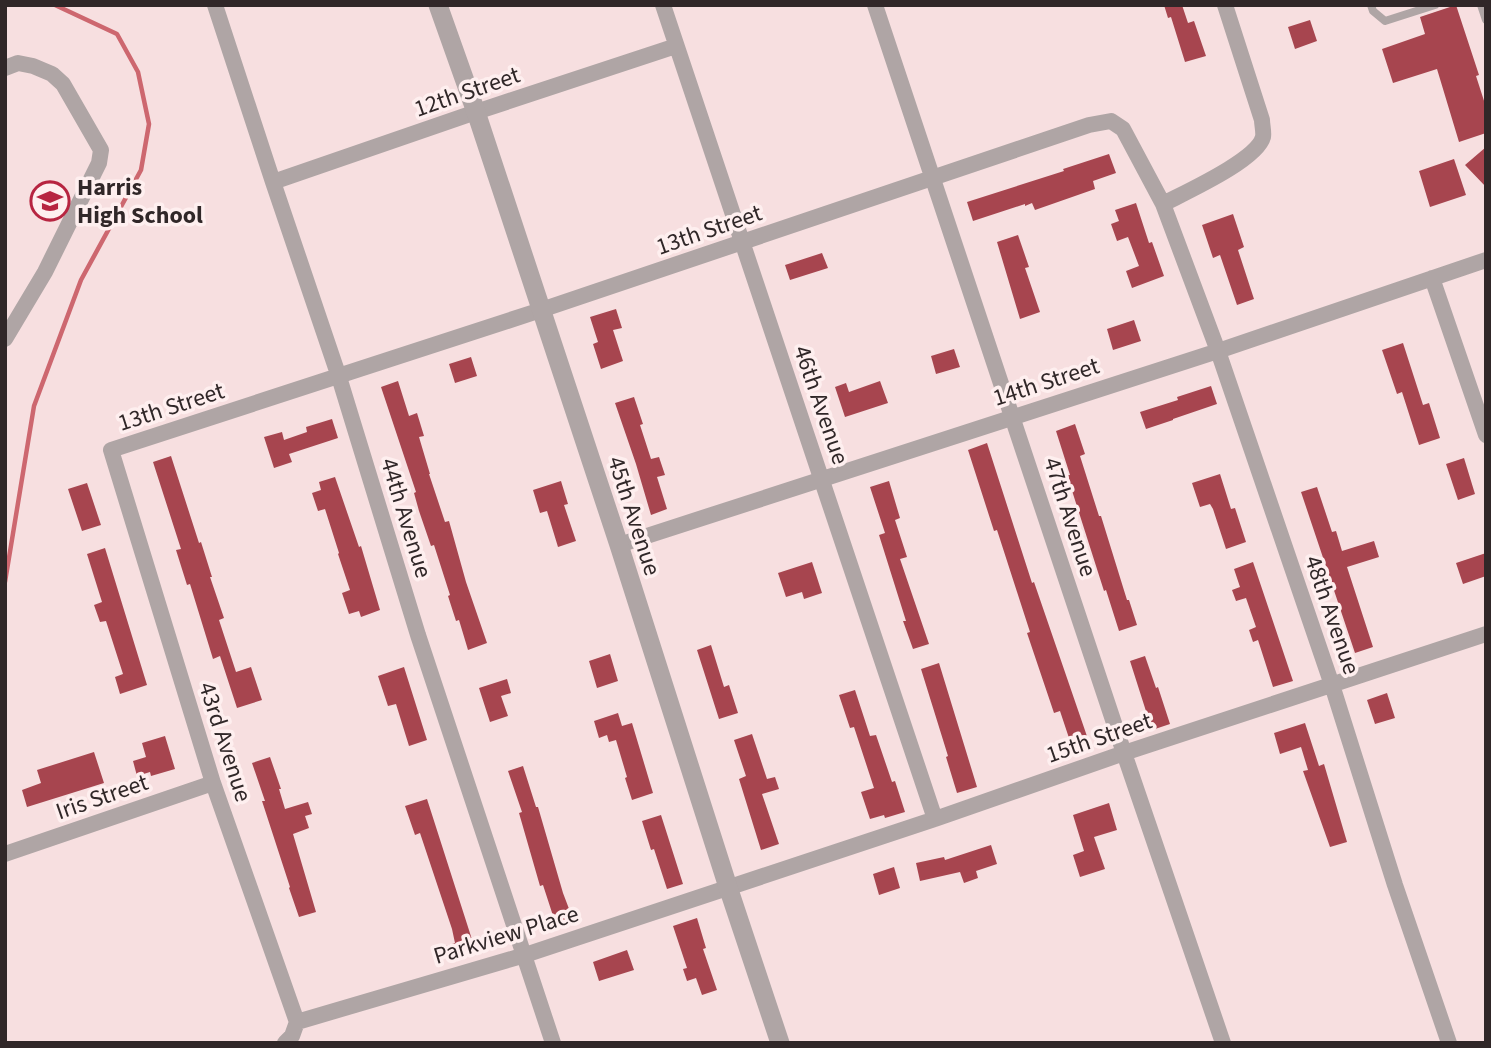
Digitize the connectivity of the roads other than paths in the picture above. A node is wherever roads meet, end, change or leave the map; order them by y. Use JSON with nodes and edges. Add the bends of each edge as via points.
{"nodes":[{"id":1,"x":215,"y":5,"type":"edge"},
{"id":2,"x":438,"y":5,"type":"edge"},
{"id":3,"x":663,"y":5,"type":"edge"},
{"id":4,"x":875,"y":5,"type":"edge"},
{"id":5,"x":1225,"y":5,"type":"edge"},
{"id":6,"x":1371,"y":5,"type":"edge"},
{"id":7,"x":1435,"y":5,"type":"edge"},
{"id":8,"x":1481,"y":5,"type":"edge"},
{"id":9,"x":1486,"y":20,"type":"edge"},
{"id":10,"x":676,"y":46,"type":"junction"},
{"id":11,"x":5,"y":52,"type":"edge"},
{"id":12,"x":12,"y":65,"type":"edge"},
{"id":13,"x":476,"y":113,"type":"junction"},
{"id":14,"x":933,"y":179,"type":"junction"},
{"id":15,"x":273,"y":182,"type":"junction"},
{"id":16,"x":1163,"y":204,"type":"junction"},
{"id":17,"x":742,"y":242,"type":"junction"},
{"id":18,"x":1486,"y":260,"type":"edge"},
{"id":19,"x":1432,"y":278,"type":"junction"},
{"id":20,"x":541,"y":310,"type":"junction"},
{"id":21,"x":5,"y":339,"type":"edge"},
{"id":22,"x":1218,"y":351,"type":"junction"},
{"id":23,"x":339,"y":377,"type":"junction"},
{"id":24,"x":1013,"y":417,"type":"junction"},
{"id":25,"x":1486,"y":435,"type":"edge"},
{"id":26,"x":111,"y":450,"type":"joint"},
{"id":27,"x":822,"y":478,"type":"junction"},
{"id":28,"x":618,"y":545,"type":"junction"},
{"id":29,"x":1486,"y":634,"type":"edge"},
{"id":30,"x":1332,"y":685,"type":"junction"},
{"id":31,"x":1124,"y":753,"type":"junction"},
{"id":32,"x":213,"y":783,"type":"junction"},
{"id":33,"x":935,"y":820,"type":"junction"},
{"id":34,"x":5,"y":855,"type":"edge"},
{"id":35,"x":728,"y":887,"type":"junction"},
{"id":36,"x":525,"y":955,"type":"junction"},
{"id":37,"x":294,"y":1036,"type":"edge"},
{"id":38,"x":554,"y":1043,"type":"edge"},
{"id":39,"x":780,"y":1043,"type":"edge"},
{"id":40,"x":1223,"y":1043,"type":"edge"},
{"id":41,"x":1449,"y":1043,"type":"edge"}],
"edges":[{"from":1,"to":15,"type":"street","name":"44th Avenue"},
{"from":2,"to":13,"type":"street","name":"45th Avenue"},
{"from":3,"to":10,"type":"street","name":"46th Avenue"},
{"from":4,"to":14,"type":"street","name":"47th Avenue"},
{"from":5,"to":16,"type":"street","via":[[1262,120],[1263,137],[1236,165]]},
{"from":6,"to":7,"type":"lane","via":[[1385,21]]},
{"from":8,"to":9,"type":"lane"},
{"from":10,"to":13,"type":"street","name":"12th Street"},
{"from":10,"to":17,"type":"street","name":"46th Avenue"},
{"from":11,"to":12,"type":"street"},
{"from":12,"to":21,"type":"street","via":[[44,70],[63,84],[101,150],[99,163],[45,272]]},
{"from":13,"to":15,"type":"street","name":"12th Street"},
{"from":13,"to":20,"type":"street","name":"45th Avenue"},
{"from":14,"to":16,"type":"street","name":"13th Street","via":[[1111,121],[1123,129]]},
{"from":14,"to":17,"type":"street","name":"13th Street"},
{"from":14,"to":24,"type":"street","name":"47th Avenue"},
{"from":15,"to":23,"type":"street","name":"44th Avenue"},
{"from":16,"to":22,"type":"street","name":"48th Avenue"},
{"from":17,"to":20,"type":"street","name":"13th Street"},
{"from":17,"to":27,"type":"street","name":"46th Avenue"},
{"from":18,"to":19,"type":"street","name":"14th Street"},
{"from":19,"to":22,"type":"street","name":"14th Street"},
{"from":19,"to":25,"type":"street"},
{"from":20,"to":23,"type":"street","name":"13th Street"},
{"from":20,"to":28,"type":"street","name":"45th Avenue"},
{"from":22,"to":24,"type":"street","name":"14th Street"},
{"from":22,"to":30,"type":"street","name":"48th Avenue"},
{"from":23,"to":26,"type":"street","name":"13th Street"},
{"from":23,"to":36,"type":"street","name":"44th Avenue","via":[[418,635]]},
{"from":24,"to":27,"type":"street","name":"14th Street"},
{"from":24,"to":31,"type":"street","name":"47th Avenue"},
{"from":26,"to":32,"type":"street","name":"43rd Avenue"},
{"from":27,"to":28,"type":"street","name":"14th Street"},
{"from":27,"to":33,"type":"street","name":"46th Avenue"},
{"from":28,"to":35,"type":"street","name":"45th Avenue"},
{"from":29,"to":30,"type":"street","name":"15th Street"},
{"from":30,"to":31,"type":"street","name":"15th Street"},
{"from":30,"to":41,"type":"street","name":"48th Avenue"},
{"from":31,"to":33,"type":"street","name":"15th Street"},
{"from":31,"to":40,"type":"street","name":"47th Avenue"},
{"from":32,"to":34,"type":"street","name":"Iris Street"},
{"from":32,"to":37,"type":"street","name":"43rd Avenue"},
{"from":33,"to":35,"type":"street","name":"15th Street"},
{"from":35,"to":36,"type":"street","name":"Parkview Place"},
{"from":35,"to":39,"type":"street","name":"45th Avenue"},
{"from":36,"to":37,"type":"street","name":"Parkview Place"},
{"from":36,"to":38,"type":"street","name":"44th Avenue"}]}
